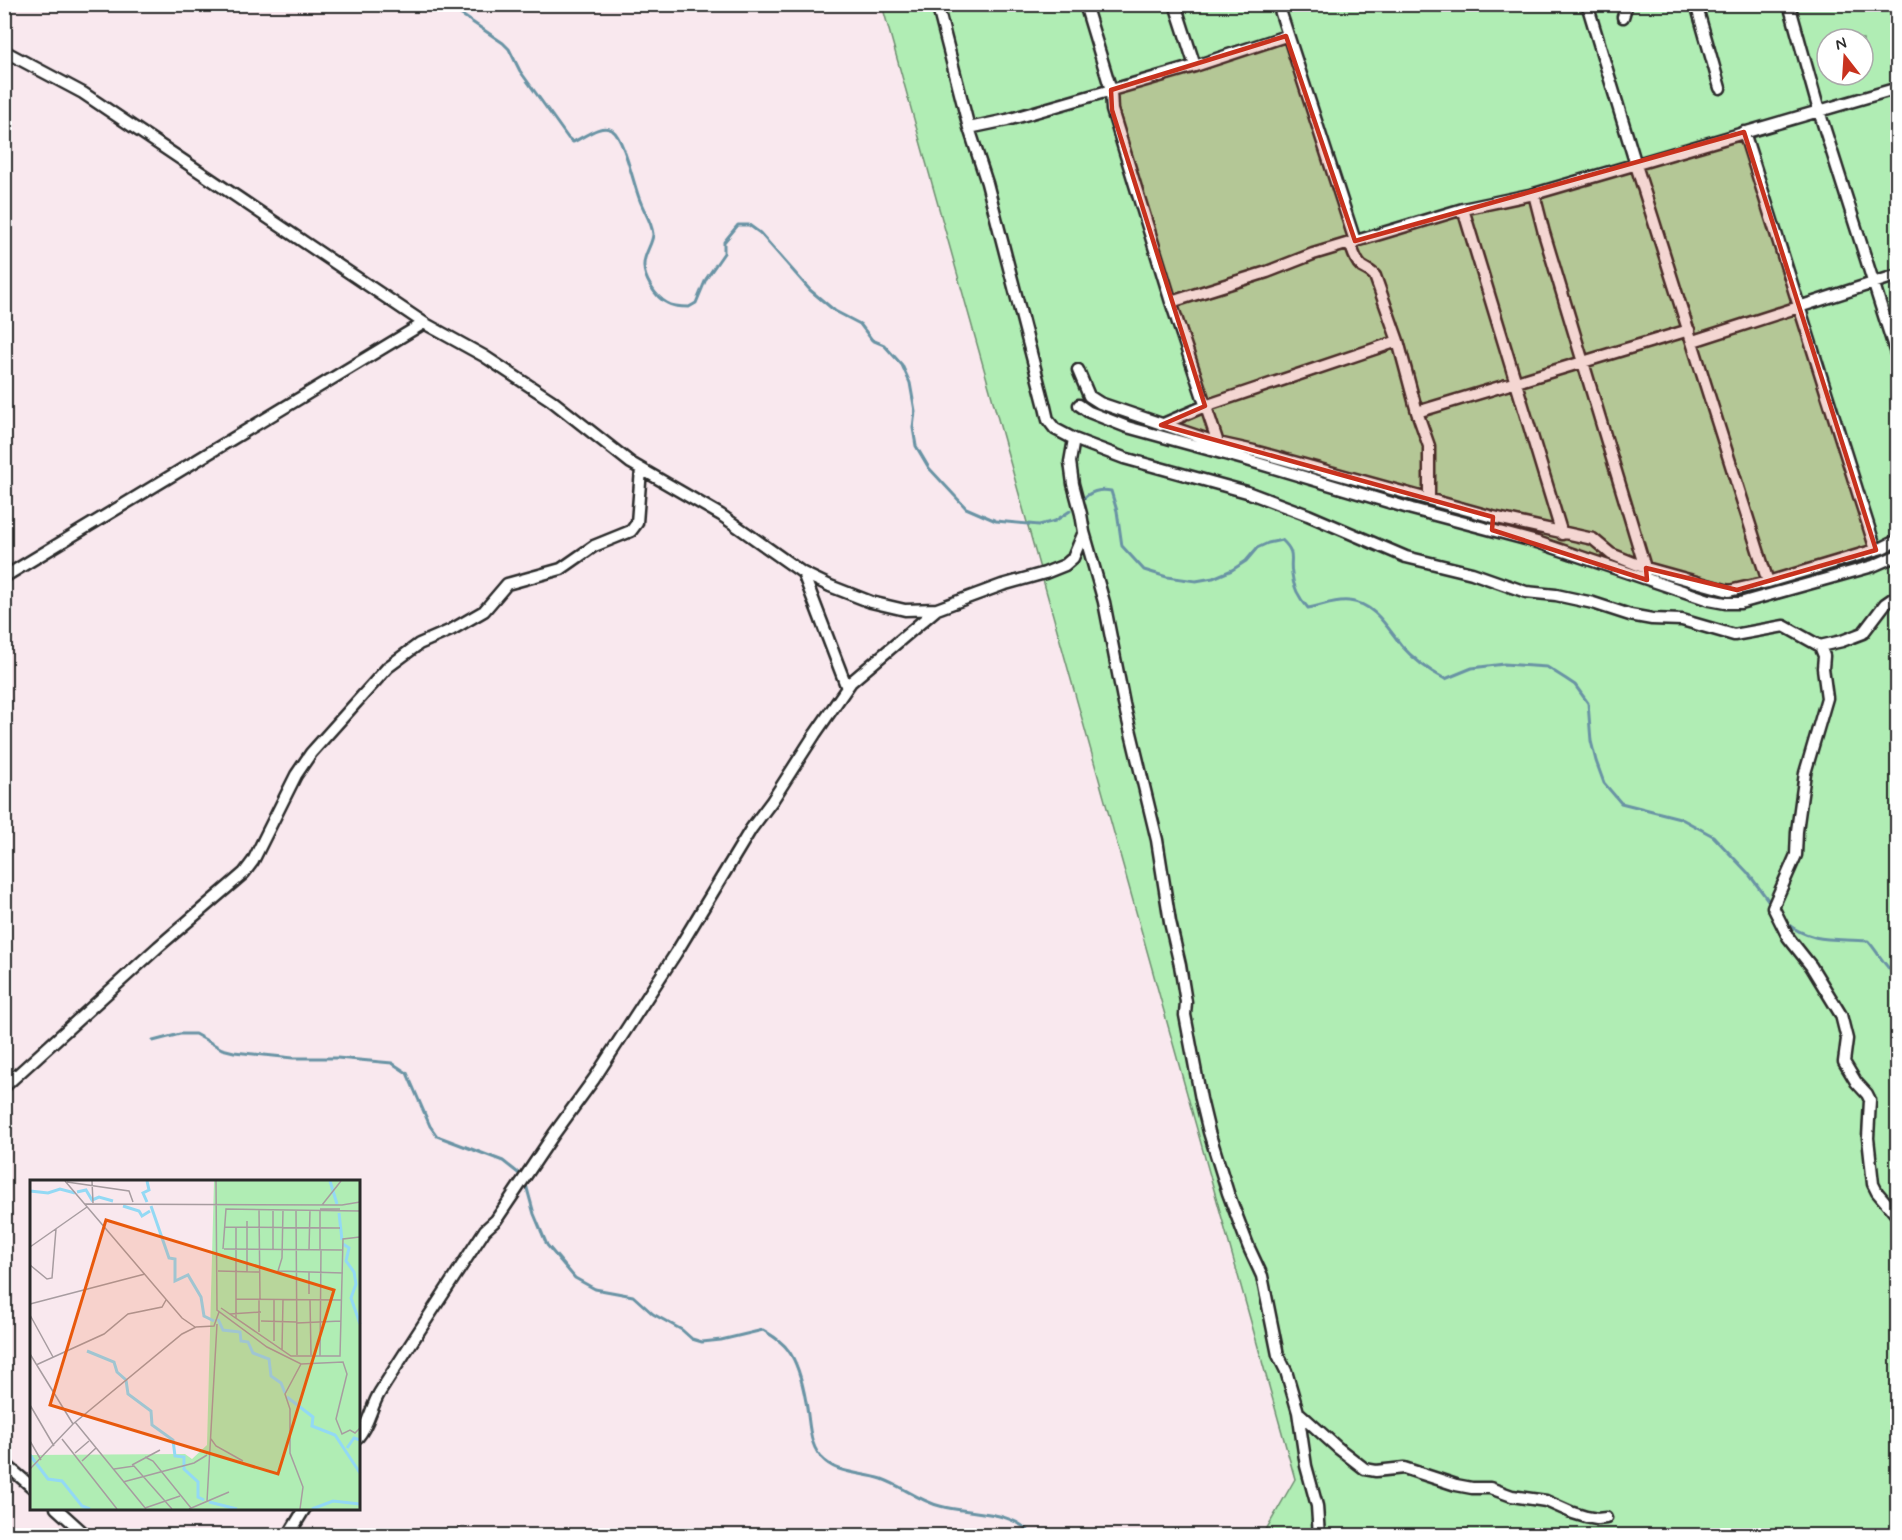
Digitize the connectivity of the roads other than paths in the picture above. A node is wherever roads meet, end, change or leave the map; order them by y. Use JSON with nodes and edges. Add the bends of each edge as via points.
{"nodes":[{"id":1,"x":937,"y":4,"type":"edge"},
{"id":2,"x":1085,"y":4,"type":"edge"},
{"id":3,"x":1174,"y":4,"type":"edge"},
{"id":4,"x":1278,"y":4,"type":"edge"},
{"id":5,"x":1587,"y":4,"type":"edge"},
{"id":6,"x":1627,"y":4,"type":"edge"},
{"id":7,"x":1696,"y":4,"type":"edge"},
{"id":8,"x":1789,"y":4,"type":"edge"},
{"id":9,"x":1623,"y":17,"type":"dead end"},
{"id":10,"x":1286,"y":36,"type":"junction"},
{"id":11,"x":4,"y":51,"type":"edge"},
{"id":12,"x":1195,"y":66,"type":"junction"},
{"id":13,"x":1720,"y":88,"type":"dead end"},
{"id":14,"x":1898,"y":88,"type":"edge"},
{"id":15,"x":1111,"y":90,"type":"junction"},
{"id":16,"x":1819,"y":111,"type":"junction"},
{"id":17,"x":969,"y":128,"type":"junction"},
{"id":18,"x":1744,"y":132,"type":"junction"},
{"id":19,"x":1636,"y":165,"type":"junction"},
{"id":20,"x":1534,"y":194,"type":"junction"},
{"id":21,"x":1463,"y":209,"type":"junction"},
{"id":22,"x":1353,"y":242,"type":"junction"},
{"id":23,"x":1898,"y":275,"type":"edge"},
{"id":24,"x":1874,"y":284,"type":"junction"},
{"id":25,"x":1171,"y":302,"type":"junction"},
{"id":26,"x":1800,"y":306,"type":"junction"},
{"id":27,"x":424,"y":322,"type":"junction"},
{"id":28,"x":1691,"y":336,"type":"junction"},
{"id":29,"x":1398,"y":341,"type":"junction"},
{"id":30,"x":1898,"y":360,"type":"edge"},
{"id":31,"x":1582,"y":361,"type":"junction"},
{"id":32,"x":1078,"y":370,"type":"dead end"},
{"id":33,"x":1516,"y":382,"type":"junction"},
{"id":34,"x":1079,"y":405,"type":"dead end"},
{"id":35,"x":1205,"y":406,"type":"junction"},
{"id":36,"x":1417,"y":412,"type":"junction"},
{"id":37,"x":1161,"y":425,"type":"junction"},
{"id":38,"x":1074,"y":439,"type":"junction"},
{"id":39,"x":1219,"y":448,"type":"junction"},
{"id":40,"x":641,"y":469,"type":"junction"},
{"id":41,"x":1429,"y":499,"type":"junction"},
{"id":42,"x":1493,"y":517,"type":"junction"},
{"id":43,"x":1492,"y":530,"type":"junction"},
{"id":44,"x":1083,"y":532,"type":"junction"},
{"id":45,"x":1562,"y":534,"type":"junction"},
{"id":46,"x":1898,"y":540,"type":"edge"},
{"id":47,"x":1876,"y":550,"type":"junction"},
{"id":48,"x":1898,"y":555,"type":"edge"},
{"id":49,"x":1646,"y":568,"type":"junction"},
{"id":50,"x":803,"y":573,"type":"junction"},
{"id":51,"x":4,"y":577,"type":"edge"},
{"id":52,"x":1647,"y":580,"type":"junction"},
{"id":53,"x":1673,"y":581,"type":"junction"},
{"id":54,"x":1768,"y":582,"type":"junction"},
{"id":55,"x":1898,"y":595,"type":"edge"},
{"id":56,"x":937,"y":609,"type":"junction"},
{"id":57,"x":1820,"y":645,"type":"junction"},
{"id":58,"x":846,"y":688,"type":"junction"},
{"id":59,"x":4,"y":1087,"type":"edge"},
{"id":60,"x":1898,"y":1217,"type":"edge"},
{"id":61,"x":1298,"y":1412,"type":"junction"},
{"id":62,"x":360,"y":1435,"type":"edge"},
{"id":63,"x":4,"y":1463,"type":"edge"},
{"id":64,"x":30,"y":1485,"type":"edge"},
{"id":65,"x":57,"y":1510,"type":"edge"},
{"id":66,"x":304,"y":1510,"type":"edge"},
{"id":67,"x":1606,"y":1518,"type":"dead end"},
{"id":68,"x":87,"y":1536,"type":"edge"},
{"id":69,"x":288,"y":1536,"type":"edge"},
{"id":70,"x":1318,"y":1536,"type":"edge"}],
"edges":[{"from":1,"to":17,"type":"street"},
{"from":2,"to":15,"type":"street"},
{"from":3,"to":12,"type":"street"},
{"from":4,"to":10,"type":"street"},
{"from":5,"to":19,"type":"street"},
{"from":6,"to":9,"type":"street"},
{"from":7,"to":13,"type":"street"},
{"from":8,"to":16,"type":"street"},
{"from":10,"to":12,"type":"street"},
{"from":10,"to":22,"type":"street"},
{"from":11,"to":27,"type":"street","via":[[83,93]]},
{"from":12,"to":15,"type":"street"},
{"from":14,"to":16,"type":"street"},
{"from":15,"to":17,"type":"street"},
{"from":15,"to":25,"type":"street","via":[[1112,110]]},
{"from":16,"to":18,"type":"street"},
{"from":16,"to":24,"type":"street"},
{"from":17,"to":38,"type":"street","via":[[987,183],[1048,420],[1055,429]]},
{"from":18,"to":19,"type":"street"},
{"from":18,"to":26,"type":"street"},
{"from":19,"to":20,"type":"street"},
{"from":19,"to":28,"type":"street"},
{"from":20,"to":21,"type":"street"},
{"from":20,"to":31,"type":"street"},
{"from":21,"to":22,"type":"street"},
{"from":21,"to":33,"type":"street"},
{"from":22,"to":25,"type":"street"},
{"from":22,"to":29,"type":"street","via":[[1355,259],[1375,276]]},
{"from":23,"to":24,"type":"street"},
{"from":24,"to":26,"type":"street"},
{"from":24,"to":30,"type":"street"},
{"from":25,"to":35,"type":"street"},
{"from":26,"to":28,"type":"street"},
{"from":26,"to":47,"type":"street"},
{"from":27,"to":40,"type":"street","via":[[551,400]]},
{"from":27,"to":51,"type":"street"},
{"from":28,"to":31,"type":"street"},
{"from":28,"to":54,"type":"street"},
{"from":29,"to":35,"type":"street"},
{"from":29,"to":36,"type":"street"},
{"from":31,"to":33,"type":"street"},
{"from":31,"to":49,"type":"street"},
{"from":32,"to":37,"type":"street","via":[[1089,396]]},
{"from":33,"to":36,"type":"street"},
{"from":33,"to":45,"type":"street"},
{"from":34,"to":39,"type":"street","via":[[1126,427]]},
{"from":35,"to":37,"type":"street"},
{"from":35,"to":39,"type":"street"},
{"from":36,"to":41,"type":"street","via":[[1429,446]]},
{"from":37,"to":39,"type":"street"},
{"from":38,"to":44,"type":"street","via":[[1070,462]]},
{"from":38,"to":57,"type":"street","via":[[1124,458],[1247,492],[1406,557],[1472,573],[1526,592],[1593,603],[1630,615],[1682,620],[1734,635],[1784,626]]},
{"from":39,"to":41,"type":"street"},
{"from":39,"to":43,"type":"street"},
{"from":40,"to":50,"type":"street","via":[[721,515]]},
{"from":40,"to":59,"type":"street","via":[[634,528],[594,546],[561,569],[507,584],[484,611],[418,644],[388,667],[311,753],[244,873]]},
{"from":41,"to":42,"type":"street"},
{"from":42,"to":43,"type":"street"},
{"from":42,"to":45,"type":"street"},
{"from":43,"to":52,"type":"street"},
{"from":44,"to":56,"type":"street","via":[[1073,558],[1065,565]]},
{"from":44,"to":61,"type":"street","via":[[1104,602],[1157,840],[1201,1100],[1228,1193],[1262,1276],[1278,1355]]},
{"from":45,"to":49,"type":"street","via":[[1593,539],[1611,554]]},
{"from":46,"to":47,"type":"street"},
{"from":47,"to":54,"type":"street"},
{"from":48,"to":53,"type":"street","via":[[1873,566],[1740,603],[1709,600]]},
{"from":49,"to":52,"type":"street"},
{"from":49,"to":53,"type":"street"},
{"from":50,"to":56,"type":"street","via":[[871,602],[904,610]]},
{"from":50,"to":58,"type":"street"},
{"from":52,"to":53,"type":"street"},
{"from":53,"to":54,"type":"street","via":[[1730,591]]},
{"from":55,"to":57,"type":"street","via":[[1885,604],[1863,633]]},
{"from":56,"to":58,"type":"street"},
{"from":57,"to":60,"type":"street","via":[[1827,698],[1805,773],[1796,855],[1773,907],[1788,937],[1841,1015],[1847,1039],[1844,1062],[1870,1100],[1868,1138],[1874,1188]]},
{"from":58,"to":62,"type":"street","via":[[751,829],[594,1079],[496,1220],[485,1230],[405,1352],[375,1400]]},
{"from":61,"to":67,"type":"street","via":[[1365,1469],[1404,1468],[1456,1485],[1490,1488],[1546,1501],[1579,1515]]},
{"from":61,"to":70,"type":"street","via":[[1317,1506]]},
{"from":63,"to":64,"type":"street"},
{"from":65,"to":68,"type":"street"},
{"from":66,"to":69,"type":"street"}]}
